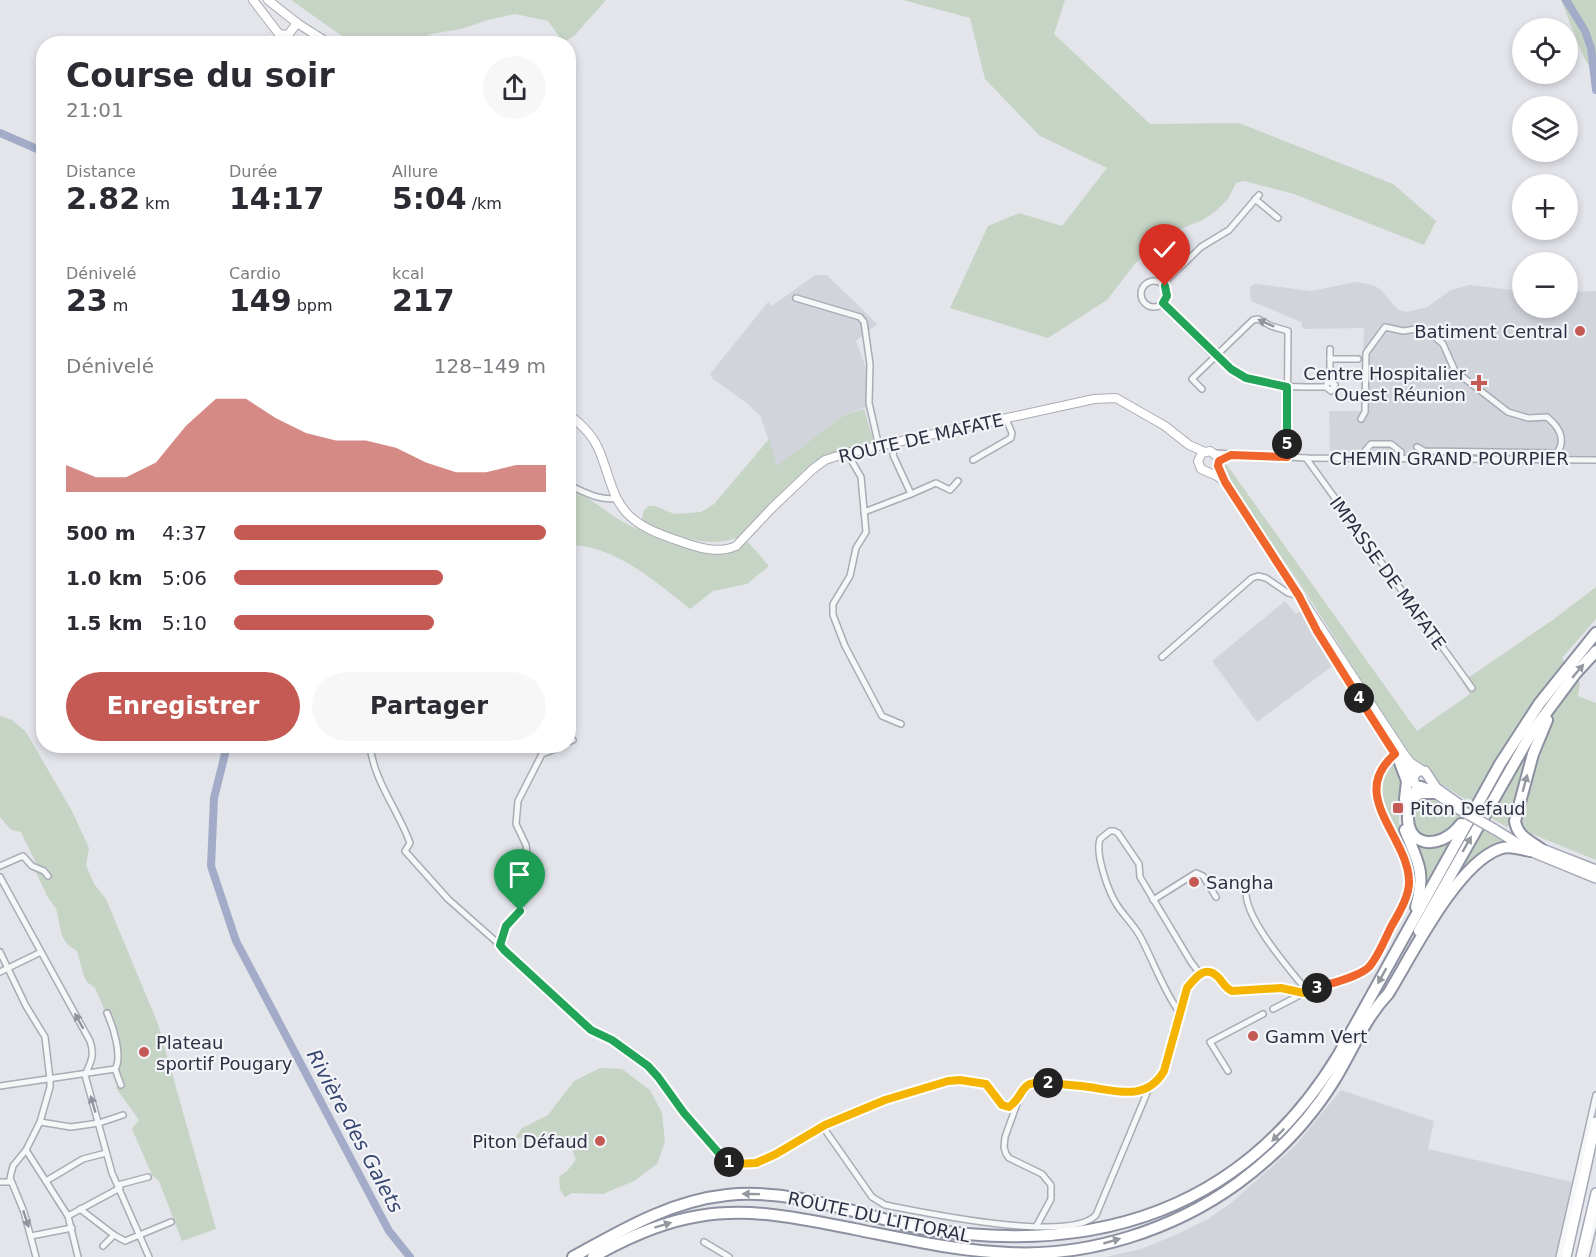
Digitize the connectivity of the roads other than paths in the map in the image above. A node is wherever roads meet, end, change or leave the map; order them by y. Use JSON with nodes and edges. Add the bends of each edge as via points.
{"nodes":[{"id":1,"x":253,"y":0,"type":"edge"},
{"id":2,"x":268,"y":0,"type":"edge"},
{"id":3,"x":297,"y":23,"type":"junction"},
{"id":4,"x":283,"y":36,"type":"edge"},
{"id":5,"x":290,"y":36,"type":"edge"},
{"id":6,"x":317,"y":36,"type":"edge"},
{"id":7,"x":1278,"y":218,"type":"dead end"},
{"id":8,"x":1163,"y":284,"type":"junction"},
{"id":9,"x":796,"y":298,"type":"dead end"},
{"id":10,"x":1163,"y":303,"type":"junction"},
{"id":11,"x":1330,"y":349,"type":"dead end"},
{"id":12,"x":1216,"y":356,"type":"junction"},
{"id":13,"x":1330,"y":359,"type":"junction"},
{"id":14,"x":1358,"y":359,"type":"dead end"},
{"id":15,"x":1287,"y":387,"type":"junction"},
{"id":16,"x":1202,"y":389,"type":"dead end"},
{"id":17,"x":1006,"y":419,"type":"junction"},
{"id":18,"x":1361,"y":419,"type":"dead end"},
{"id":19,"x":576,"y":421,"type":"edge"},
{"id":20,"x":896,"y":443,"type":"junction"},
{"id":21,"x":1189,"y":445,"type":"junction"},
{"id":22,"x":879,"y":447,"type":"junction"},
{"id":23,"x":1417,"y":447,"type":"dead end"},
{"id":24,"x":1205,"y":452,"type":"junction"},
{"id":25,"x":847,"y":453,"type":"junction"},
{"id":26,"x":1521,"y":455,"type":"junction"},
{"id":27,"x":1557,"y":456,"type":"junction"},
{"id":28,"x":1287,"y":457,"type":"junction"},
{"id":29,"x":1306,"y":458,"type":"junction"},
{"id":30,"x":1359,"y":458,"type":"junction"},
{"id":31,"x":1401,"y":458,"type":"junction"},
{"id":32,"x":973,"y":460,"type":"dead end"},
{"id":33,"x":1217,"y":460,"type":"junction"},
{"id":34,"x":1596,"y":460,"type":"edge"},
{"id":35,"x":1198,"y":461,"type":"junction"},
{"id":36,"x":1209,"y":472,"type":"junction"},
{"id":37,"x":958,"y":481,"type":"dead end"},
{"id":38,"x":1225,"y":482,"type":"junction"},
{"id":39,"x":576,"y":488,"type":"edge"},
{"id":40,"x":613,"y":488,"type":"junction"},
{"id":41,"x":911,"y":495,"type":"junction"},
{"id":42,"x":601,"y":498,"type":"junction"},
{"id":43,"x":617,"y":498,"type":"junction"},
{"id":44,"x":864,"y":512,"type":"junction"},
{"id":45,"x":1301,"y":598,"type":"junction"},
{"id":46,"x":1596,"y":627,"type":"edge"},
{"id":47,"x":1596,"y":633,"type":"edge"},
{"id":48,"x":1596,"y":651,"type":"edge"},
{"id":49,"x":1162,"y":657,"type":"dead end"},
{"id":50,"x":1472,"y":688,"type":"dead end"},
{"id":51,"x":1561,"y":693,"type":"junction"},
{"id":52,"x":901,"y":724,"type":"dead end"},
{"id":53,"x":371,"y":753,"type":"edge"},
{"id":54,"x":546,"y":753,"type":"edge"},
{"id":55,"x":1399,"y":756,"type":"junction"},
{"id":56,"x":1426,"y":773,"type":"junction"},
{"id":57,"x":1418,"y":783,"type":"junction"},
{"id":58,"x":1435,"y":793,"type":"junction"},
{"id":59,"x":1407,"y":802,"type":"junction"},
{"id":60,"x":1459,"y":807,"type":"junction"},
{"id":61,"x":1503,"y":828,"type":"junction"},
{"id":62,"x":1536,"y":850,"type":"junction"},
{"id":63,"x":0,"y":866,"type":"edge"},
{"id":64,"x":1596,"y":870,"type":"edge"},
{"id":65,"x":48,"y":876,"type":"dead end"},
{"id":66,"x":0,"y":877,"type":"edge"},
{"id":67,"x":1596,"y":878,"type":"edge"},
{"id":68,"x":1249,"y":882,"type":"dead end"},
{"id":69,"x":1216,"y":897,"type":"dead end"},
{"id":70,"x":1153,"y":900,"type":"junction"},
{"id":71,"x":1407,"y":931,"type":"junction"},
{"id":72,"x":500,"y":945,"type":"junction"},
{"id":73,"x":0,"y":952,"type":"edge"},
{"id":74,"x":41,"y":952,"type":"junction"},
{"id":75,"x":8,"y":968,"type":"junction"},
{"id":76,"x":0,"y":972,"type":"edge"},
{"id":77,"x":1200,"y":974,"type":"junction"},
{"id":78,"x":1306,"y":992,"type":"junction"},
{"id":79,"x":1377,"y":1005,"type":"junction"},
{"id":80,"x":1273,"y":1010,"type":"dead end"},
{"id":81,"x":1179,"y":1012,"type":"junction"},
{"id":82,"x":107,"y":1013,"type":"dead end"},
{"id":83,"x":1263,"y":1014,"type":"dead end"},
{"id":84,"x":115,"y":1069,"type":"junction"},
{"id":85,"x":1228,"y":1071,"type":"dead end"},
{"id":86,"x":85,"y":1075,"type":"junction"},
{"id":87,"x":50,"y":1079,"type":"junction"},
{"id":88,"x":122,"y":1085,"type":"dead end"},
{"id":89,"x":0,"y":1086,"type":"edge"},
{"id":90,"x":1024,"y":1087,"type":"junction"},
{"id":91,"x":1149,"y":1088,"type":"junction"},
{"id":92,"x":1596,"y":1095,"type":"edge"},
{"id":93,"x":123,"y":1115,"type":"dead end"},
{"id":94,"x":40,"y":1122,"type":"junction"},
{"id":95,"x":1596,"y":1122,"type":"edge"},
{"id":96,"x":99,"y":1123,"type":"junction"},
{"id":97,"x":823,"y":1126,"type":"junction"},
{"id":98,"x":26,"y":1150,"type":"junction"},
{"id":99,"x":106,"y":1153,"type":"junction"},
{"id":100,"x":148,"y":1177,"type":"dead end"},
{"id":101,"x":45,"y":1181,"type":"junction"},
{"id":102,"x":0,"y":1182,"type":"edge"},
{"id":103,"x":11,"y":1182,"type":"junction"},
{"id":104,"x":119,"y":1187,"type":"junction"},
{"id":105,"x":1596,"y":1193,"type":"edge"},
{"id":106,"x":80,"y":1209,"type":"junction"},
{"id":107,"x":68,"y":1215,"type":"junction"},
{"id":108,"x":1596,"y":1216,"type":"edge"},
{"id":109,"x":171,"y":1222,"type":"dead end"},
{"id":110,"x":1595,"y":1224,"type":"edge"},
{"id":111,"x":1036,"y":1227,"type":"junction"},
{"id":112,"x":72,"y":1228,"type":"junction"},
{"id":113,"x":114,"y":1235,"type":"junction"},
{"id":114,"x":140,"y":1235,"type":"junction"},
{"id":115,"x":31,"y":1236,"type":"junction"},
{"id":116,"x":705,"y":1242,"type":"dead end"},
{"id":117,"x":607,"y":1244,"type":"junction"},
{"id":118,"x":103,"y":1246,"type":"dead end"},
{"id":119,"x":36,"y":1257,"type":"edge"},
{"id":120,"x":78,"y":1257,"type":"edge"},
{"id":121,"x":148,"y":1257,"type":"edge"},
{"id":122,"x":573,"y":1257,"type":"edge"},
{"id":123,"x":593,"y":1257,"type":"edge"},
{"id":124,"x":729,"y":1257,"type":"edge"},
{"id":125,"x":1559,"y":1257,"type":"edge"},
{"id":126,"x":1566,"y":1257,"type":"edge"},
{"id":127,"x":1581,"y":1257,"type":"edge"},
{"id":128,"x":1586,"y":1257,"type":"edge"}],
"edges":[{"from":1,"to":4,"type":"main road"},
{"from":2,"to":3,"type":"main road"},
{"from":3,"to":5,"type":"main road"},
{"from":3,"to":6,"type":"main road"},
{"from":7,"to":8,"type":"street","via":[[1257,197],[1229,230],[1201,247]]},
{"from":8,"to":10,"type":"street","via":[[1167,291]]},
{"from":8,"to":10,"type":"street","via":[[1147,282],[1141,296],[1148,306]]},
{"from":9,"to":22,"type":"street","via":[[860,317],[864,322],[870,364],[869,403]]},
{"from":10,"to":12,"type":"street"},
{"from":11,"to":13,"type":"street"},
{"from":12,"to":15,"type":"street","via":[[1246,378]]},
{"from":15,"to":12,"type":"street","one_way":true,"via":[[1288,331],[1253,320]]},
{"from":12,"to":16,"type":"street","via":[[1192,379]]},
{"from":13,"to":14,"type":"street"},
{"from":13,"to":15,"type":"street","via":[[1328,384]]},
{"from":15,"to":28,"type":"street"},
{"from":17,"to":20,"type":"main road","name":"ROUTE DE MAFATE"},
{"from":17,"to":21,"type":"main road","name":"ROUTE DE MAFATE","via":[[1094,399],[1116,398]]},
{"from":17,"to":32,"type":"street","via":[[1011,438]]},
{"from":18,"to":27,"type":"street","via":[[1365,412],[1366,353],[1386,327],[1421,330],[1443,344],[1455,371],[1508,412],[1528,418],[1546,417],[1559,429],[1561,444]]},
{"from":19,"to":40,"type":"main road","name":"ROUTE DE MAFATE","via":[[597,446]]},
{"from":20,"to":22,"type":"main road","name":"ROUTE DE MAFATE"},
{"from":20,"to":41,"type":"street","via":[[893,455]]},
{"from":21,"to":24,"type":"main road","name":"ROUTE DE MAFATE"},
{"from":21,"to":35,"type":"main road","name":"ROUTE DE MAFATE"},
{"from":22,"to":25,"type":"main road","name":"ROUTE DE MAFATE"},
{"from":23,"to":26,"type":"street","via":[[1424,451]]},
{"from":24,"to":33,"type":"main road"},
{"from":24,"to":35,"type":"main road"},
{"from":25,"to":43,"type":"main road","name":"ROUTE DE MAFATE","via":[[825,460],[813,469],[740,543],[728,549],[696,547],[659,533],[632,518]]},
{"from":25,"to":44,"type":"street","via":[[861,477]]},
{"from":26,"to":27,"type":"street","name":"CHEMIN GRAND POURPIER"},
{"from":26,"to":31,"type":"street","name":"CHEMIN GRAND POURPIER"},
{"from":27,"to":34,"type":"street","name":"CHEMIN GRAND POURPIER"},
{"from":28,"to":29,"type":"street","name":"CHEMIN GRAND POURPIER"},
{"from":28,"to":33,"type":"street","name":"CHEMIN GRAND POURPIER","via":[[1231,455]]},
{"from":29,"to":30,"type":"street","name":"CHEMIN GRAND POURPIER"},
{"from":29,"to":50,"type":"street","name":"IMPASSE DE MAFATE"},
{"from":30,"to":31,"type":"street","name":"CHEMIN GRAND POURPIER"},
{"from":30,"to":31,"type":"street","via":[[1371,444],[1391,444],[1401,452]]},
{"from":33,"to":36,"type":"main road","via":[[1215,471]]},
{"from":33,"to":38,"type":"main road"},
{"from":35,"to":36,"type":"main road","via":[[1201,469]]},
{"from":36,"to":38,"type":"main road"},
{"from":37,"to":41,"type":"street","via":[[950,490],[936,483]]},
{"from":38,"to":45,"type":"main road"},
{"from":39,"to":42,"type":"street"},
{"from":40,"to":42,"type":"street"},
{"from":40,"to":43,"type":"main road","name":"ROUTE DE MAFATE"},
{"from":41,"to":44,"type":"street"},
{"from":42,"to":43,"type":"street"},
{"from":44,"to":52,"type":"street","via":[[866,534],[856,548],[850,576],[833,603],[833,615],[882,716]]},
{"from":45,"to":49,"type":"street","via":[[1262,576],[1252,578]]},
{"from":45,"to":55,"type":"main road","via":[[1317,631]]},
{"from":46,"to":59,"type":"highway","via":[[1540,694],[1453,833],[1435,843],[1419,840],[1409,829]]},
{"from":47,"to":71,"type":"highway","name":"ROUTE DU LITTORAL","via":[[1517,736]]},
{"from":51,"to":48,"type":"highway","one_way":true},
{"from":61,"to":51,"type":"highway","one_way":true,"via":[[1537,741]]},
{"from":79,"to":51,"type":"highway","one_way":true,"via":[[1509,770]]},
{"from":53,"to":72,"type":"street","via":[[376,772],[404,825],[410,843],[405,851],[447,899]]},
{"from":54,"to":72,"type":"street","via":[[541,755],[517,807],[516,824],[527,854],[525,880],[520,911],[506,926]]},
{"from":55,"to":56,"type":"main road"},
{"from":55,"to":57,"type":"main road"},
{"from":55,"to":59,"type":"highway","via":[[1407,781]]},
{"from":55,"to":78,"type":"street","via":[[1381,768],[1377,801],[1405,857],[1410,883],[1405,898],[1370,966]]},
{"from":56,"to":57,"type":"main road","via":[[1416,772]]},
{"from":56,"to":57,"type":"main road","via":[[1429,783]]},
{"from":56,"to":60,"type":"main road","via":[[1436,788]]},
{"from":57,"to":58,"type":"main road"},
{"from":57,"to":59,"type":"highway"},
{"from":58,"to":59,"type":"highway","via":[[1420,793]]},
{"from":58,"to":60,"type":"main road"},
{"from":59,"to":71,"type":"highway","via":[[1402,821],[1419,861],[1421,886]]},
{"from":60,"to":61,"type":"main road","bridge":true},
{"from":61,"to":62,"type":"main road"},
{"from":61,"to":62,"type":"highway","via":[[1522,836]]},
{"from":62,"to":64,"type":"main road"},
{"from":62,"to":67,"type":"main road"},
{"from":62,"to":79,"type":"highway","via":[[1503,848],[1481,860],[1449,895],[1388,994]]},
{"from":63,"to":65,"type":"street","via":[[23,856]]},
{"from":66,"to":74,"type":"street"},
{"from":68,"to":78,"type":"street","via":[[1245,895],[1250,912]]},
{"from":69,"to":70,"type":"street","via":[[1203,876],[1196,873]]},
{"from":70,"to":77,"type":"street"},
{"from":70,"to":81,"type":"street","via":[[1140,877],[1139,864],[1118,833],[1110,831],[1099,841],[1100,859],[1114,900],[1142,939]]},
{"from":71,"to":117,"type":"highway","name":"ROUTE DU LITTORAL","one_way":true,"via":[[1328,1074],[1283,1131],[1216,1185],[1150,1218],[1075,1237],[986,1239],[776,1195],[749,1194],[687,1202],[656,1213]]},
{"from":72,"to":97,"type":"street","via":[[586,1026],[648,1066],[730,1163],[756,1163]]},
{"from":73,"to":75,"type":"street"},
{"from":74,"to":75,"type":"street"},
{"from":86,"to":74,"type":"street","one_way":true,"via":[[93,1050]]},
{"from":75,"to":76,"type":"street"},
{"from":75,"to":87,"type":"street","via":[[45,1037]]},
{"from":77,"to":78,"type":"street","via":[[1210,972],[1232,991],[1281,988]]},
{"from":77,"to":81,"type":"street","via":[[1187,988]]},
{"from":78,"to":80,"type":"street"},
{"from":117,"to":79,"type":"highway","name":"ROUTE DU LITTORAL","one_way":true,"via":[[665,1224],[741,1212],[1011,1254],[1056,1252],[1141,1233],[1191,1212],[1238,1183],[1276,1151],[1334,1080]]},
{"from":81,"to":91,"type":"street","via":[[1164,1071]]},
{"from":82,"to":84,"type":"street","via":[[118,1048]]},
{"from":83,"to":85,"type":"street","via":[[1210,1042]]},
{"from":84,"to":86,"type":"street"},
{"from":84,"to":88,"type":"street"},
{"from":86,"to":87,"type":"street"},
{"from":96,"to":86,"type":"street","one_way":true},
{"from":87,"to":89,"type":"street"},
{"from":87,"to":94,"type":"street"},
{"from":90,"to":91,"type":"street","via":[[1038,1082],[1118,1092]]},
{"from":90,"to":97,"type":"street","via":[[1009,1107],[1002,1105],[986,1084],[948,1081],[885,1100]]},
{"from":90,"to":111,"type":"street","via":[[1004,1147],[1009,1158],[1042,1174],[1051,1185],[1051,1199]]},
{"from":91,"to":111,"type":"street","via":[[1096,1215],[1086,1222]]},
{"from":92,"to":125,"type":"street"},
{"from":93,"to":96,"type":"street"},
{"from":94,"to":96,"type":"street","via":[[71,1127]]},
{"from":94,"to":98,"type":"street"},
{"from":95,"to":126,"type":"main road"},
{"from":96,"to":99,"type":"street"},
{"from":97,"to":111,"type":"street","via":[[878,1202],[979,1222]]},
{"from":98,"to":101,"type":"street"},
{"from":98,"to":103,"type":"street","via":[[13,1166]]},
{"from":99,"to":101,"type":"street","via":[[82,1159]]},
{"from":99,"to":104,"type":"street"},
{"from":100,"to":104,"type":"street"},
{"from":101,"to":107,"type":"street"},
{"from":102,"to":103,"type":"street"},
{"from":103,"to":115,"type":"street","one_way":true},
{"from":104,"to":106,"type":"street"},
{"from":104,"to":114,"type":"street"},
{"from":105,"to":127,"type":"main road"},
{"from":106,"to":107,"type":"street"},
{"from":106,"to":113,"type":"street"},
{"from":107,"to":112,"type":"street"},
{"from":108,"to":110,"type":"street"},
{"from":109,"to":114,"type":"street"},
{"from":110,"to":128,"type":"street"},
{"from":112,"to":115,"type":"street"},
{"from":112,"to":120,"type":"street"},
{"from":113,"to":114,"type":"street","via":[[125,1240]]},
{"from":113,"to":118,"type":"street"},
{"from":114,"to":121,"type":"street"},
{"from":115,"to":119,"type":"street"},
{"from":116,"to":124,"type":"street"},
{"from":117,"to":122,"type":"highway","name":"ROUTE DU LITTORAL"},
{"from":117,"to":123,"type":"highway","name":"ROUTE DU LITTORAL"}]}
